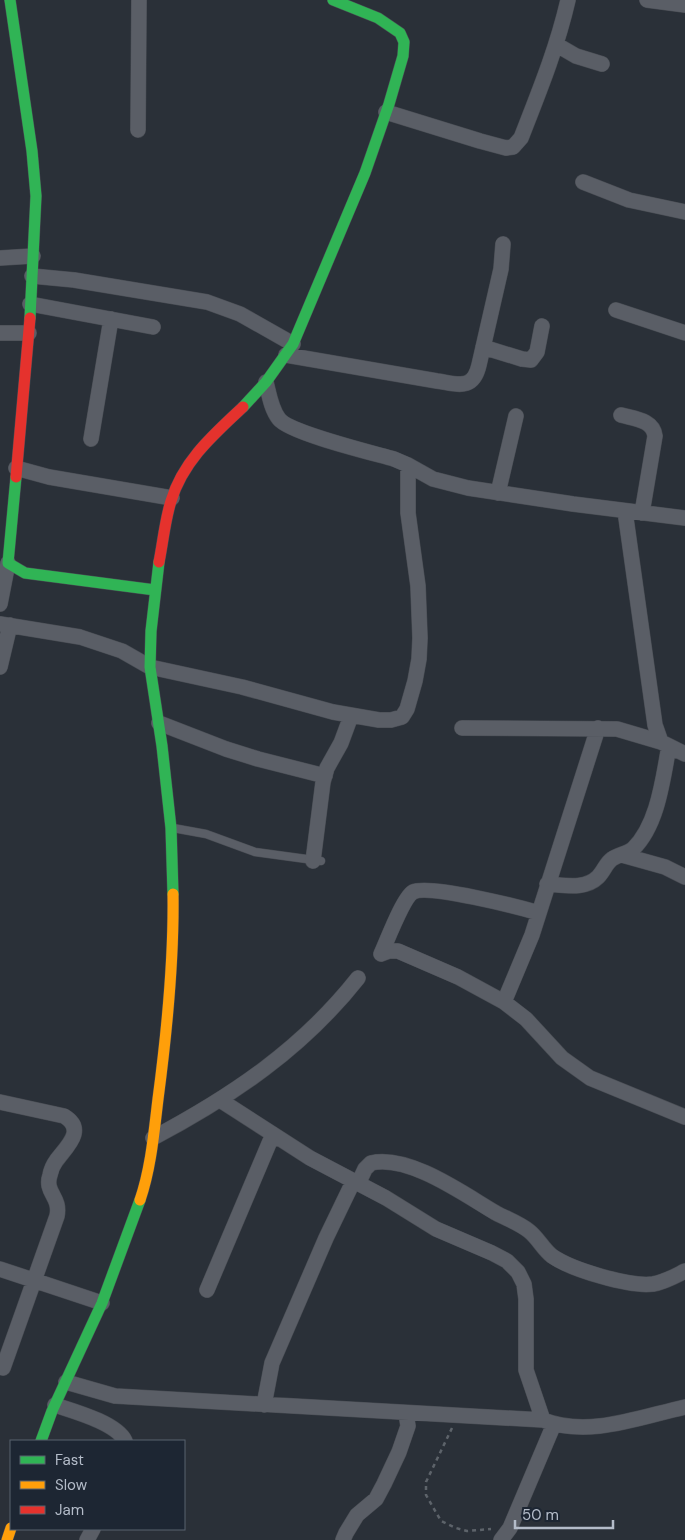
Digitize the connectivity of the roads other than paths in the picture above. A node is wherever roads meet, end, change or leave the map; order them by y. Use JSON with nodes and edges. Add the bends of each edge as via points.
{"nodes":[{"id":1,"x":10,"y":0,"type":"edge"},
{"id":2,"x":139,"y":0,"type":"edge"},
{"id":3,"x":334,"y":0,"type":"edge"},
{"id":4,"x":568,"y":0,"type":"edge"},
{"id":5,"x":647,"y":0,"type":"edge"},
{"id":6,"x":685,"y":5,"type":"edge"},
{"id":7,"x":557,"y":45,"type":"junction"},
{"id":8,"x":602,"y":64,"type":"dead end"},
{"id":9,"x":386,"y":112,"type":"junction"},
{"id":10,"x":138,"y":130,"type":"dead end"},
{"id":11,"x":583,"y":182,"type":"dead end"},
{"id":12,"x":685,"y":212,"type":"edge"},
{"id":13,"x":503,"y":244,"type":"dead end"},
{"id":14,"x":33,"y":256,"type":"junction"},
{"id":15,"x":0,"y":258,"type":"edge"},
{"id":16,"x":32,"y":276,"type":"junction"},
{"id":17,"x":30,"y":304,"type":"junction"},
{"id":18,"x":616,"y":310,"type":"dead end"},
{"id":19,"x":111,"y":319,"type":"junction"},
{"id":20,"x":542,"y":326,"type":"dead end"},
{"id":21,"x":153,"y":327,"type":"dead end"},
{"id":22,"x":29,"y":333,"type":"junction"},
{"id":23,"x":685,"y":333,"type":"edge"},
{"id":24,"x":0,"y":334,"type":"edge"},
{"id":25,"x":483,"y":347,"type":"junction"},
{"id":26,"x":290,"y":350,"type":"junction"},
{"id":27,"x":266,"y":382,"type":"junction"},
{"id":28,"x":621,"y":415,"type":"dead end"},
{"id":29,"x":516,"y":416,"type":"dead end"},
{"id":30,"x":91,"y":439,"type":"dead end"},
{"id":31,"x":408,"y":465,"type":"junction"},
{"id":32,"x":16,"y":468,"type":"junction"},
{"id":33,"x":498,"y":493,"type":"junction"},
{"id":34,"x":172,"y":498,"type":"junction"},
{"id":35,"x":626,"y":511,"type":"junction"},
{"id":36,"x":642,"y":513,"type":"junction"},
{"id":37,"x":685,"y":518,"type":"edge"},
{"id":38,"x":8,"y":563,"type":"junction"},
{"id":39,"x":155,"y":590,"type":"junction"},
{"id":40,"x":0,"y":604,"type":"edge"},
{"id":41,"x":5,"y":625,"type":"edge"},
{"id":42,"x":0,"y":667,"type":"edge"},
{"id":43,"x":150,"y":667,"type":"junction"},
{"id":44,"x":351,"y":716,"type":"junction"},
{"id":45,"x":158,"y":723,"type":"junction"},
{"id":46,"x":462,"y":728,"type":"dead end"},
{"id":47,"x":598,"y":728,"type":"junction"},
{"id":48,"x":665,"y":744,"type":"junction"},
{"id":49,"x":685,"y":754,"type":"edge"},
{"id":50,"x":325,"y":776,"type":"junction"},
{"id":51,"x":171,"y":828,"type":"junction"},
{"id":52,"x":622,"y":855,"type":"junction"},
{"id":53,"x":317,"y":861,"type":"joint"},
{"id":54,"x":685,"y":877,"type":"edge"},
{"id":55,"x":547,"y":884,"type":"junction"},
{"id":56,"x":539,"y":913,"type":"junction"},
{"id":57,"x":358,"y":978,"type":"dead end"},
{"id":58,"x":504,"y":1002,"type":"junction"},
{"id":59,"x":220,"y":1100,"type":"junction"},
{"id":60,"x":0,"y":1102,"type":"edge"},
{"id":61,"x":685,"y":1117,"type":"edge"},
{"id":62,"x":273,"y":1134,"type":"junction"},
{"id":63,"x":153,"y":1138,"type":"junction"},
{"id":64,"x":356,"y":1183,"type":"junction"},
{"id":65,"x":0,"y":1269,"type":"edge"},
{"id":66,"x":685,"y":1271,"type":"edge"},
{"id":67,"x":34,"y":1281,"type":"junction"},
{"id":68,"x":207,"y":1290,"type":"dead end"},
{"id":69,"x":102,"y":1303,"type":"junction"},
{"id":70,"x":3,"y":1368,"type":"dead end"},
{"id":71,"x":66,"y":1382,"type":"junction"},
{"id":72,"x":55,"y":1405,"type":"junction"},
{"id":73,"x":264,"y":1405,"type":"junction"},
{"id":74,"x":685,"y":1407,"type":"edge"},
{"id":75,"x":406,"y":1413,"type":"junction"},
{"id":76,"x":548,"y":1422,"type":"junction"},
{"id":77,"x":41,"y":1440,"type":"edge"},
{"id":78,"x":125,"y":1440,"type":"edge"},
{"id":79,"x":505,"y":1534,"type":"edge"},
{"id":80,"x":343,"y":1540,"type":"edge"}],
"edges":[{"from":1,"to":14,"type":"street","via":[[34,176]]},
{"from":2,"to":10,"type":"street"},
{"from":3,"to":9,"type":"street","via":[[378,18],[400,33],[404,42],[403,56]]},
{"from":4,"to":7,"type":"street"},
{"from":5,"to":6,"type":"street"},
{"from":7,"to":8,"type":"street","via":[[576,56]]},
{"from":7,"to":9,"type":"street","via":[[520,138],[513,147],[480,141]]},
{"from":9,"to":26,"type":"street","via":[[354,201]]},
{"from":11,"to":12,"type":"street","via":[[629,200]]},
{"from":13,"to":25,"type":"street","via":[[501,269]]},
{"from":14,"to":15,"type":"street"},
{"from":14,"to":16,"type":"street"},
{"from":16,"to":17,"type":"street"},
{"from":16,"to":26,"type":"street","via":[[207,302],[240,314]]},
{"from":17,"to":19,"type":"street"},
{"from":17,"to":22,"type":"street"},
{"from":18,"to":23,"type":"street"},
{"from":19,"to":21,"type":"street"},
{"from":19,"to":30,"type":"street"},
{"from":20,"to":25,"type":"street","via":[[531,360]]},
{"from":22,"to":24,"type":"street"},
{"from":22,"to":32,"type":"street"},
{"from":25,"to":26,"type":"street","via":[[477,375],[471,382],[462,384]]},
{"from":26,"to":27,"type":"street"},
{"from":27,"to":31,"type":"street","via":[[273,408],[288,426]]},
{"from":27,"to":34,"type":"street","via":[[207,441],[177,484]]},
{"from":28,"to":36,"type":"street","via":[[647,423],[654,430]]},
{"from":29,"to":33,"type":"street"},
{"from":31,"to":33,"type":"street","via":[[433,480]]},
{"from":31,"to":44,"type":"street","via":[[408,513],[420,609],[415,681],[402,717],[379,720]]},
{"from":32,"to":34,"type":"street","via":[[49,477]]},
{"from":32,"to":38,"type":"street"},
{"from":33,"to":35,"type":"street"},
{"from":34,"to":39,"type":"street"},
{"from":35,"to":36,"type":"street"},
{"from":35,"to":48,"type":"street","via":[[652,710],[655,726]]},
{"from":36,"to":37,"type":"street"},
{"from":38,"to":39,"type":"street","via":[[25,573]]},
{"from":38,"to":40,"type":"street"},
{"from":39,"to":43,"type":"street"},
{"from":41,"to":42,"type":"street"},
{"from":41,"to":43,"type":"street","via":[[80,636],[122,651]]},
{"from":43,"to":44,"type":"street"},
{"from":43,"to":45,"type":"street"},
{"from":44,"to":50,"type":"street"},
{"from":45,"to":50,"type":"street","via":[[242,754]]},
{"from":45,"to":51,"type":"street"},
{"from":46,"to":47,"type":"street"},
{"from":47,"to":48,"type":"street","via":[[616,729]]},
{"from":47,"to":55,"type":"street"},
{"from":48,"to":49,"type":"street"},
{"from":48,"to":52,"type":"street","via":[[658,798],[650,823],[638,843]]},
{"from":50,"to":53,"type":"street","via":[[319,805]]},
{"from":51,"to":53,"type":"lane","via":[[206,834],[255,852]]},
{"from":51,"to":63,"type":"street","via":[[172,970]]},
{"from":52,"to":54,"type":"street","via":[[665,867]]},
{"from":52,"to":55,"type":"street","via":[[610,861],[594,881],[585,885]]},
{"from":55,"to":56,"type":"street"},
{"from":56,"to":58,"type":"street"},
{"from":56,"to":58,"type":"street","via":[[436,892],[414,892],[402,907],[381,954],[389,951],[409,956]]},
{"from":57,"to":59,"type":"street","via":[[282,1057]]},
{"from":58,"to":61,"type":"street","via":[[526,1019],[562,1058],[590,1078]]},
{"from":59,"to":62,"type":"street"},
{"from":59,"to":63,"type":"street"},
{"from":60,"to":67,"type":"street","via":[[64,1116],[72,1120],[74,1126],[71,1144],[55,1162],[48,1181],[58,1208]]},
{"from":62,"to":64,"type":"street"},
{"from":62,"to":68,"type":"street"},
{"from":63,"to":69,"type":"street","via":[[142,1193]]},
{"from":64,"to":66,"type":"street","via":[[371,1163],[394,1163],[467,1194],[528,1230],[550,1255],[574,1267],[643,1284],[662,1282]]},
{"from":64,"to":73,"type":"street","via":[[326,1238],[272,1363]]},
{"from":64,"to":76,"type":"street","via":[[436,1229],[492,1253],[518,1272],[526,1299],[526,1370]]},
{"from":65,"to":67,"type":"street"},
{"from":67,"to":69,"type":"street"},
{"from":67,"to":70,"type":"street"},
{"from":69,"to":71,"type":"street"},
{"from":71,"to":72,"type":"street"},
{"from":71,"to":73,"type":"street","via":[[115,1396]]},
{"from":72,"to":77,"type":"street"},
{"from":72,"to":78,"type":"street","via":[[102,1423],[117,1431]]},
{"from":73,"to":75,"type":"street"},
{"from":74,"to":76,"type":"street","via":[[600,1426],[568,1428]]},
{"from":75,"to":76,"type":"street"},
{"from":75,"to":80,"type":"street","via":[[408,1426],[384,1484],[376,1498],[357,1515]]},
{"from":76,"to":79,"type":"street"}]}
